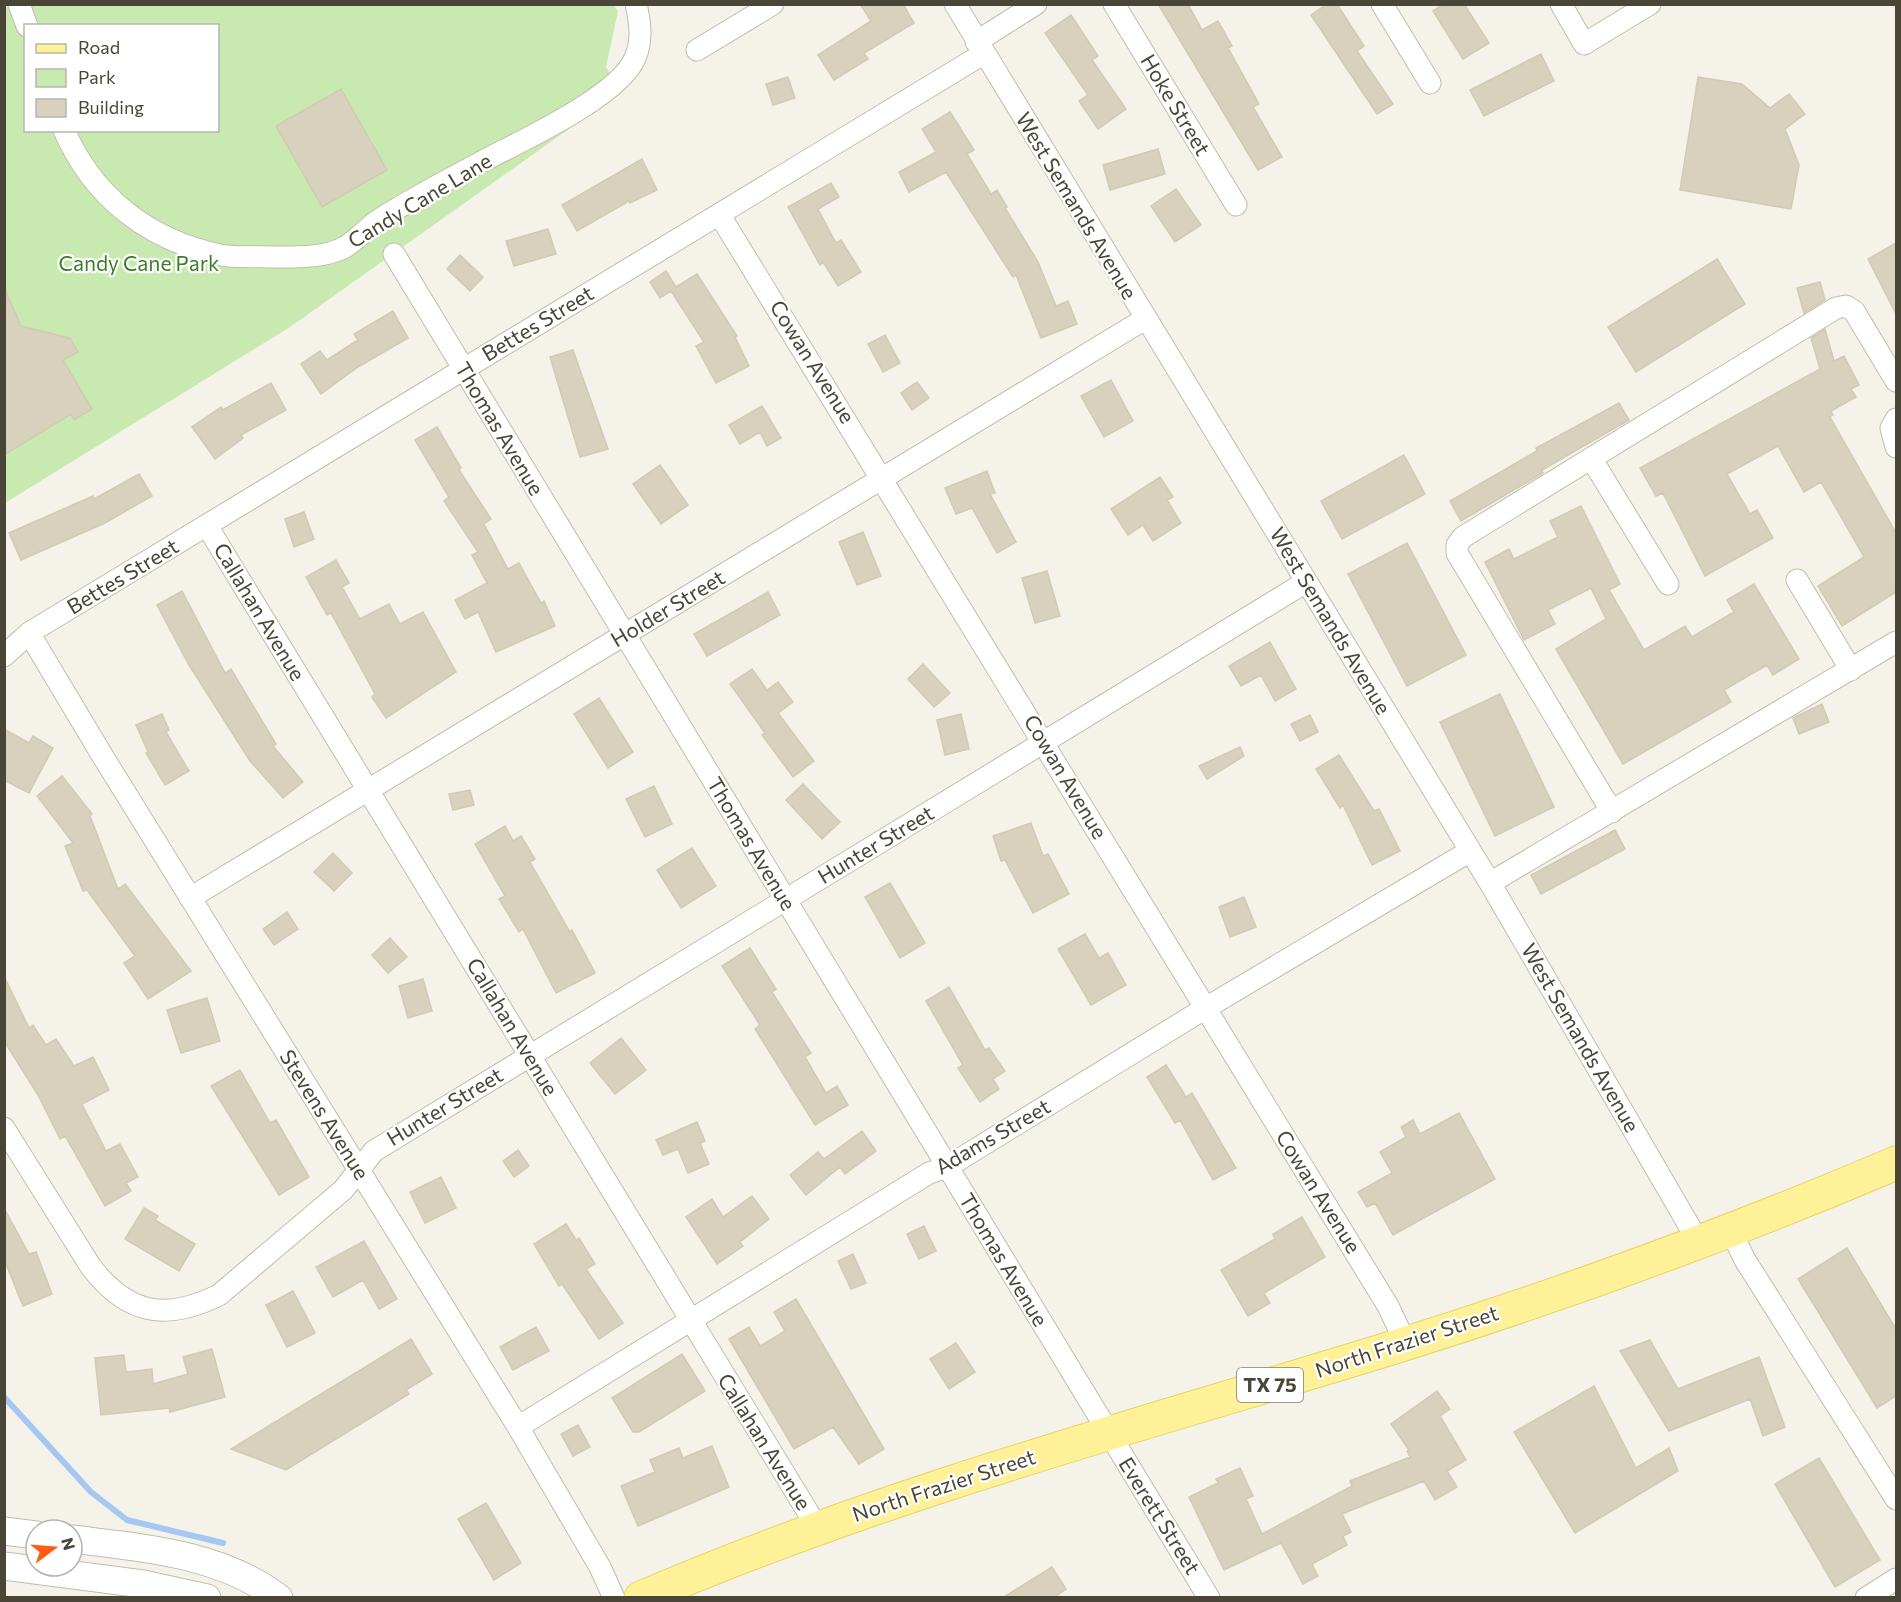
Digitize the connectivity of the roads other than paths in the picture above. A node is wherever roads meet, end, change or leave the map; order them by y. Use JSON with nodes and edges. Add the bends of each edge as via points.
{"nodes":[{"id":1,"x":19,"y":4,"type":"edge"},
{"id":2,"x":636,"y":4,"type":"edge"},
{"id":3,"x":773,"y":4,"type":"edge"},
{"id":4,"x":955,"y":4,"type":"edge"},
{"id":5,"x":1036,"y":4,"type":"edge"},
{"id":6,"x":1114,"y":4,"type":"edge"},
{"id":7,"x":1382,"y":4,"type":"edge"},
{"id":8,"x":1561,"y":4,"type":"edge"},
{"id":9,"x":1650,"y":4,"type":"edge"},
{"id":10,"x":26,"y":24,"type":"edge"},
{"id":11,"x":980,"y":48,"type":"junction"},
{"id":12,"x":697,"y":50,"type":"dead end"},
{"id":13,"x":1430,"y":83,"type":"dead end"},
{"id":14,"x":65,"y":132,"type":"edge"},
{"id":15,"x":1236,"y":205,"type":"dead end"},
{"id":16,"x":719,"y":214,"type":"junction"},
{"id":17,"x":394,"y":254,"type":"dead end"},
{"id":18,"x":1145,"y":318,"type":"junction"},
{"id":19,"x":464,"y":370,"type":"junction"},
{"id":20,"x":1896,"y":381,"type":"edge"},
{"id":21,"x":1896,"y":419,"type":"edge"},
{"id":22,"x":1896,"y":447,"type":"edge"},
{"id":23,"x":1591,"y":458,"type":"junction"},
{"id":24,"x":884,"y":479,"type":"junction"},
{"id":25,"x":207,"y":526,"type":"junction"},
{"id":26,"x":1797,"y":580,"type":"dead end"},
{"id":27,"x":1306,"y":582,"type":"junction"},
{"id":28,"x":1668,"y":584,"type":"dead end"},
{"id":29,"x":29,"y":633,"type":"junction"},
{"id":30,"x":624,"y":635,"type":"junction"},
{"id":31,"x":1896,"y":642,"type":"edge"},
{"id":32,"x":4,"y":656,"type":"edge"},
{"id":33,"x":1851,"y":670,"type":"junction"},
{"id":34,"x":1045,"y":744,"type":"junction"},
{"id":35,"x":367,"y":790,"type":"junction"},
{"id":36,"x":1612,"y":812,"type":"junction"},
{"id":37,"x":1470,"y":851,"type":"junction"},
{"id":38,"x":1490,"y":884,"type":"junction"},
{"id":39,"x":190,"y":898,"type":"junction"},
{"id":40,"x":784,"y":900,"type":"junction"},
{"id":41,"x":1204,"y":1009,"type":"junction"},
{"id":42,"x":530,"y":1055,"type":"junction"},
{"id":43,"x":4,"y":1128,"type":"edge"},
{"id":44,"x":1896,"y":1163,"type":"edge"},
{"id":45,"x":947,"y":1167,"type":"junction"},
{"id":46,"x":357,"y":1169,"type":"junction"},
{"id":47,"x":1730,"y":1229,"type":"junction"},
{"id":48,"x":1698,"y":1241,"type":"junction"},
{"id":49,"x":690,"y":1322,"type":"junction"},
{"id":50,"x":1406,"y":1344,"type":"junction"},
{"id":51,"x":518,"y":1427,"type":"junction"},
{"id":52,"x":1109,"y":1435,"type":"junction"},
{"id":53,"x":1896,"y":1499,"type":"edge"},
{"id":54,"x":817,"y":1527,"type":"junction"},
{"id":55,"x":4,"y":1531,"type":"edge"},
{"id":56,"x":24,"y":1534,"type":"edge"},
{"id":57,"x":84,"y":1541,"type":"edge"},
{"id":58,"x":4,"y":1566,"type":"edge"},
{"id":59,"x":1896,"y":1579,"type":"edge"},
{"id":60,"x":207,"y":1598,"type":"edge"},
{"id":61,"x":279,"y":1598,"type":"edge"},
{"id":62,"x":614,"y":1598,"type":"edge"},
{"id":63,"x":641,"y":1598,"type":"edge"},
{"id":64,"x":1209,"y":1598,"type":"edge"},
{"id":65,"x":1866,"y":1598,"type":"edge"}],
"edges":[{"from":1,"to":10,"type":"street"},
{"from":2,"to":14,"type":"street","name":"Candy Cane Lane","via":[[641,28],[635,58],[613,85],[570,115],[432,188],[344,247],[304,257],[221,255],[174,242],[145,227],[108,198],[76,158]]},
{"from":3,"to":12,"type":"street"},
{"from":4,"to":11,"type":"street","name":"West Semands Avenue"},
{"from":5,"to":11,"type":"street","name":"Bettes Street"},
{"from":6,"to":15,"type":"street","name":"Hoke Street"},
{"from":7,"to":13,"type":"street"},
{"from":8,"to":9,"type":"street","via":[[1584,44]]},
{"from":11,"to":16,"type":"street","name":"Bettes Street"},
{"from":11,"to":18,"type":"street","name":"West Semands Avenue"},
{"from":16,"to":19,"type":"street","name":"Bettes Street"},
{"from":16,"to":24,"type":"street","name":"Cowan Avenue"},
{"from":17,"to":19,"type":"street","name":"Thomas Avenue"},
{"from":18,"to":24,"type":"street","name":"Holder Street"},
{"from":18,"to":27,"type":"street","name":"West Semands Avenue"},
{"from":19,"to":25,"type":"street","name":"Bettes Street"},
{"from":19,"to":30,"type":"street","name":"Thomas Avenue"},
{"from":20,"to":23,"type":"street","via":[[1854,311],[1846,306],[1836,308]]},
{"from":21,"to":22,"type":"street","via":[[1891,428]]},
{"from":23,"to":28,"type":"street"},
{"from":23,"to":36,"type":"street","via":[[1463,537],[1457,553]]},
{"from":24,"to":30,"type":"street","name":"Holder Street"},
{"from":24,"to":34,"type":"street","name":"Cowan Avenue"},
{"from":25,"to":29,"type":"street","name":"Bettes Street"},
{"from":25,"to":35,"type":"street","name":"Callahan Avenue"},
{"from":26,"to":33,"type":"street"},
{"from":27,"to":34,"type":"street","name":"Hunter Street"},
{"from":27,"to":37,"type":"street","name":"West Semands Avenue"},
{"from":29,"to":32,"type":"street","name":"Bettes Street"},
{"from":29,"to":39,"type":"street","name":"Stevens Avenue"},
{"from":30,"to":35,"type":"street","name":"Holder Street"},
{"from":30,"to":40,"type":"street","name":"Thomas Avenue"},
{"from":31,"to":33,"type":"street"},
{"from":33,"to":36,"type":"street"},
{"from":34,"to":40,"type":"street","name":"Hunter Street"},
{"from":34,"to":41,"type":"street","name":"Cowan Avenue"},
{"from":35,"to":39,"type":"street","name":"Holder Street"},
{"from":35,"to":42,"type":"street","name":"Callahan Avenue"},
{"from":36,"to":38,"type":"street"},
{"from":37,"to":38,"type":"street","name":"West Semands Avenue"},
{"from":37,"to":41,"type":"street","name":"Adams Street"},
{"from":38,"to":48,"type":"street","name":"West Semands Avenue"},
{"from":39,"to":46,"type":"street","name":"Stevens Avenue"},
{"from":40,"to":42,"type":"street","name":"Hunter Street"},
{"from":40,"to":45,"type":"street","name":"Thomas Avenue"},
{"from":41,"to":45,"type":"street","name":"Adams Street"},
{"from":41,"to":50,"type":"street","name":"Cowan Avenue","via":[[1388,1306]]},
{"from":42,"to":46,"type":"street","name":"Hunter Street","via":[[374,1151]]},
{"from":42,"to":49,"type":"street","name":"Callahan Avenue"},
{"from":43,"to":46,"type":"street","name":"Hunter Street","via":[[107,1287],[128,1302],[173,1312],[219,1295],[343,1190]]},
{"from":44,"to":47,"type":"main road","name":"North Frazier Street","number":"TX 75"},
{"from":45,"to":49,"type":"street","name":"Adams Street","via":[[929,1173]]},
{"from":45,"to":52,"type":"street","name":"Thomas Avenue"},
{"from":46,"to":51,"type":"street","name":"Stevens Avenue"},
{"from":47,"to":48,"type":"main road","name":"North Frazier Street","number":"TX 75"},
{"from":47,"to":53,"type":"street","via":[[1745,1260]]},
{"from":48,"to":50,"type":"main road","name":"North Frazier Street","number":"TX 75"},
{"from":49,"to":51,"type":"street","name":"Adams Street"},
{"from":49,"to":54,"type":"street","name":"Callahan Avenue"},
{"from":50,"to":52,"type":"main road","name":"North Frazier Street","number":"TX 75"},
{"from":51,"to":62,"type":"street","name":"Stevens Avenue"},
{"from":52,"to":54,"type":"main road","name":"North Frazier Street","number":"TX 75","via":[[930,1488]]},
{"from":52,"to":64,"type":"street","name":"Everett Street"},
{"from":54,"to":63,"type":"main road","name":"North Frazier Street","number":"TX 75"},
{"from":55,"to":56,"type":"street"},
{"from":57,"to":61,"type":"street","via":[[192,1557],[239,1573]]},
{"from":58,"to":60,"type":"street","via":[[143,1584]]},
{"from":59,"to":65,"type":"street"}]}
